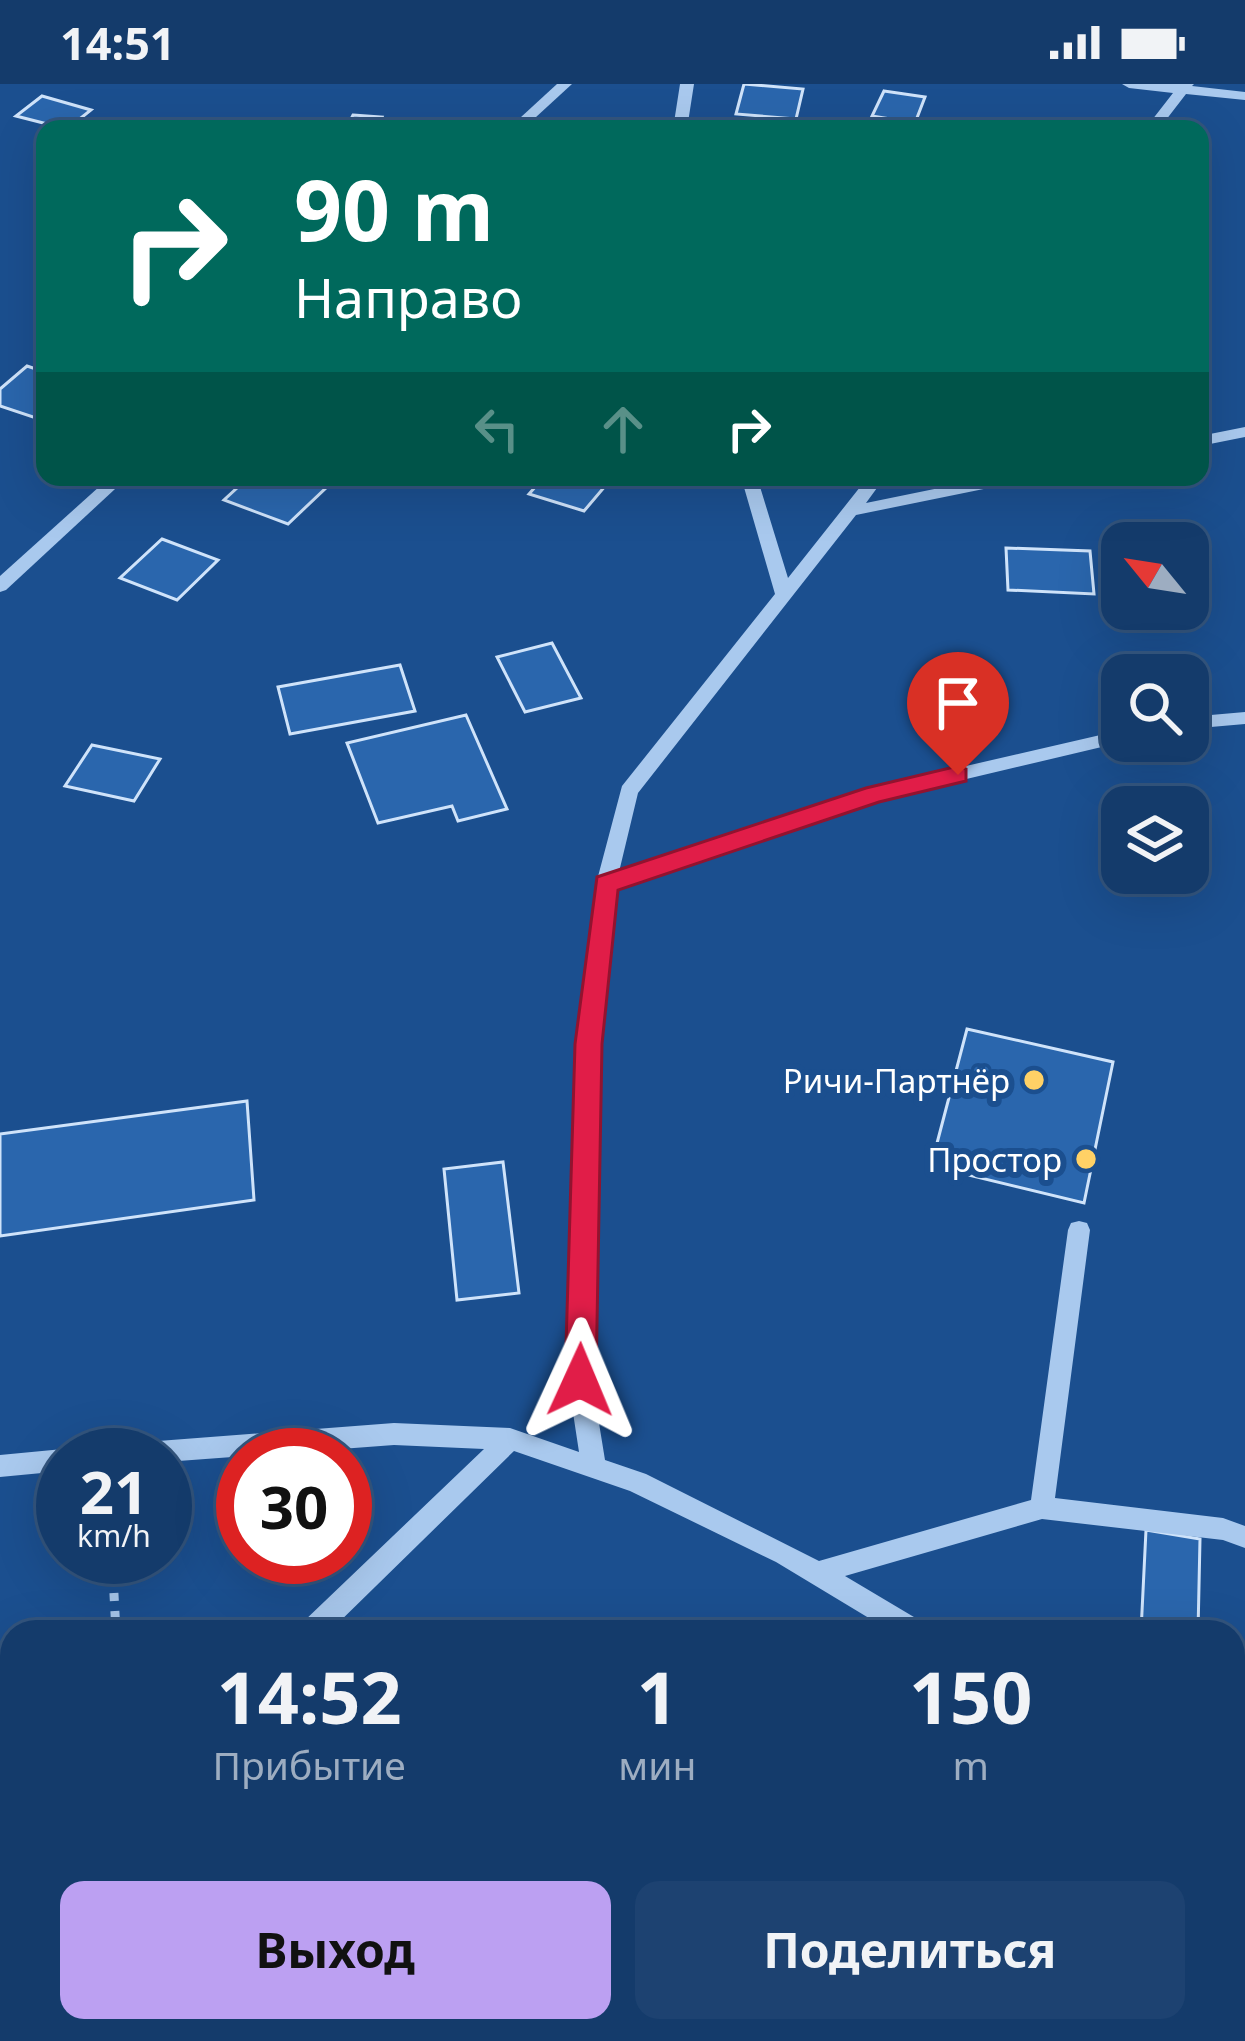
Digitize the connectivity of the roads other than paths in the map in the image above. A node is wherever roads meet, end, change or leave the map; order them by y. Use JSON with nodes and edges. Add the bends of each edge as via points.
{"nodes":[{"id":1,"x":565,"y":84,"type":"edge"},
{"id":2,"x":687,"y":84,"type":"edge"},
{"id":3,"x":1130,"y":84,"type":"edge"},
{"id":4,"x":1185,"y":87,"type":"edge"},
{"id":5,"x":1245,"y":96,"type":"edge"},
{"id":6,"x":525,"y":120,"type":"edge"},
{"id":7,"x":681,"y":120,"type":"edge"},
{"id":8,"x":1159,"y":120,"type":"edge"},
{"id":9,"x":1245,"y":432,"type":"edge"},
{"id":10,"x":1209,"y":439,"type":"edge"},
{"id":11,"x":110,"y":486,"type":"edge"},
{"id":12,"x":752,"y":486,"type":"edge"},
{"id":13,"x":870,"y":486,"type":"edge"},
{"id":14,"x":974,"y":486,"type":"edge"},
{"id":15,"x":850,"y":511,"type":"junction"},
{"id":16,"x":0,"y":586,"type":"edge"},
{"id":17,"x":784,"y":595,"type":"junction"},
{"id":18,"x":1245,"y":718,"type":"edge"},
{"id":19,"x":1209,"y":721,"type":"edge"},
{"id":20,"x":1101,"y":741,"type":"edge"},
{"id":21,"x":606,"y":884,"type":"junction"},
{"id":22,"x":1079,"y":1230,"type":"dead end"},
{"id":23,"x":510,"y":1439,"type":"junction"},
{"id":24,"x":192,"y":1449,"type":"edge"},
{"id":25,"x":36,"y":1463,"type":"edge"},
{"id":26,"x":0,"y":1466,"type":"edge"},
{"id":27,"x":594,"y":1468,"type":"junction"},
{"id":28,"x":1042,"y":1508,"type":"junction"},
{"id":29,"x":1245,"y":1537,"type":"edge"},
{"id":30,"x":818,"y":1573,"type":"junction"},
{"id":31,"x":322,"y":1620,"type":"edge"},
{"id":32,"x":895,"y":1620,"type":"edge"}],
"edges":[{"from":1,"to":6,"type":"street"},
{"from":2,"to":7,"type":"street"},
{"from":3,"to":4,"type":"street"},
{"from":4,"to":5,"type":"street"},
{"from":4,"to":8,"type":"street"},
{"from":9,"to":10,"type":"street"},
{"from":11,"to":16,"type":"street"},
{"from":12,"to":17,"type":"street"},
{"from":13,"to":15,"type":"street"},
{"from":14,"to":15,"type":"street"},
{"from":15,"to":17,"type":"street"},
{"from":17,"to":21,"type":"street","via":[[628,790]]},
{"from":18,"to":19,"type":"street"},
{"from":20,"to":21,"type":"street","via":[[875,794]]},
{"from":21,"to":27,"type":"street","via":[[588,1044],[580,1380]]},
{"from":22,"to":28,"type":"street"},
{"from":23,"to":24,"type":"street","via":[[394,1434]]},
{"from":23,"to":27,"type":"street"},
{"from":23,"to":31,"type":"street"},
{"from":25,"to":26,"type":"street"},
{"from":27,"to":30,"type":"street"},
{"from":28,"to":29,"type":"street"},
{"from":28,"to":30,"type":"street"},
{"from":30,"to":32,"type":"street"}]}
